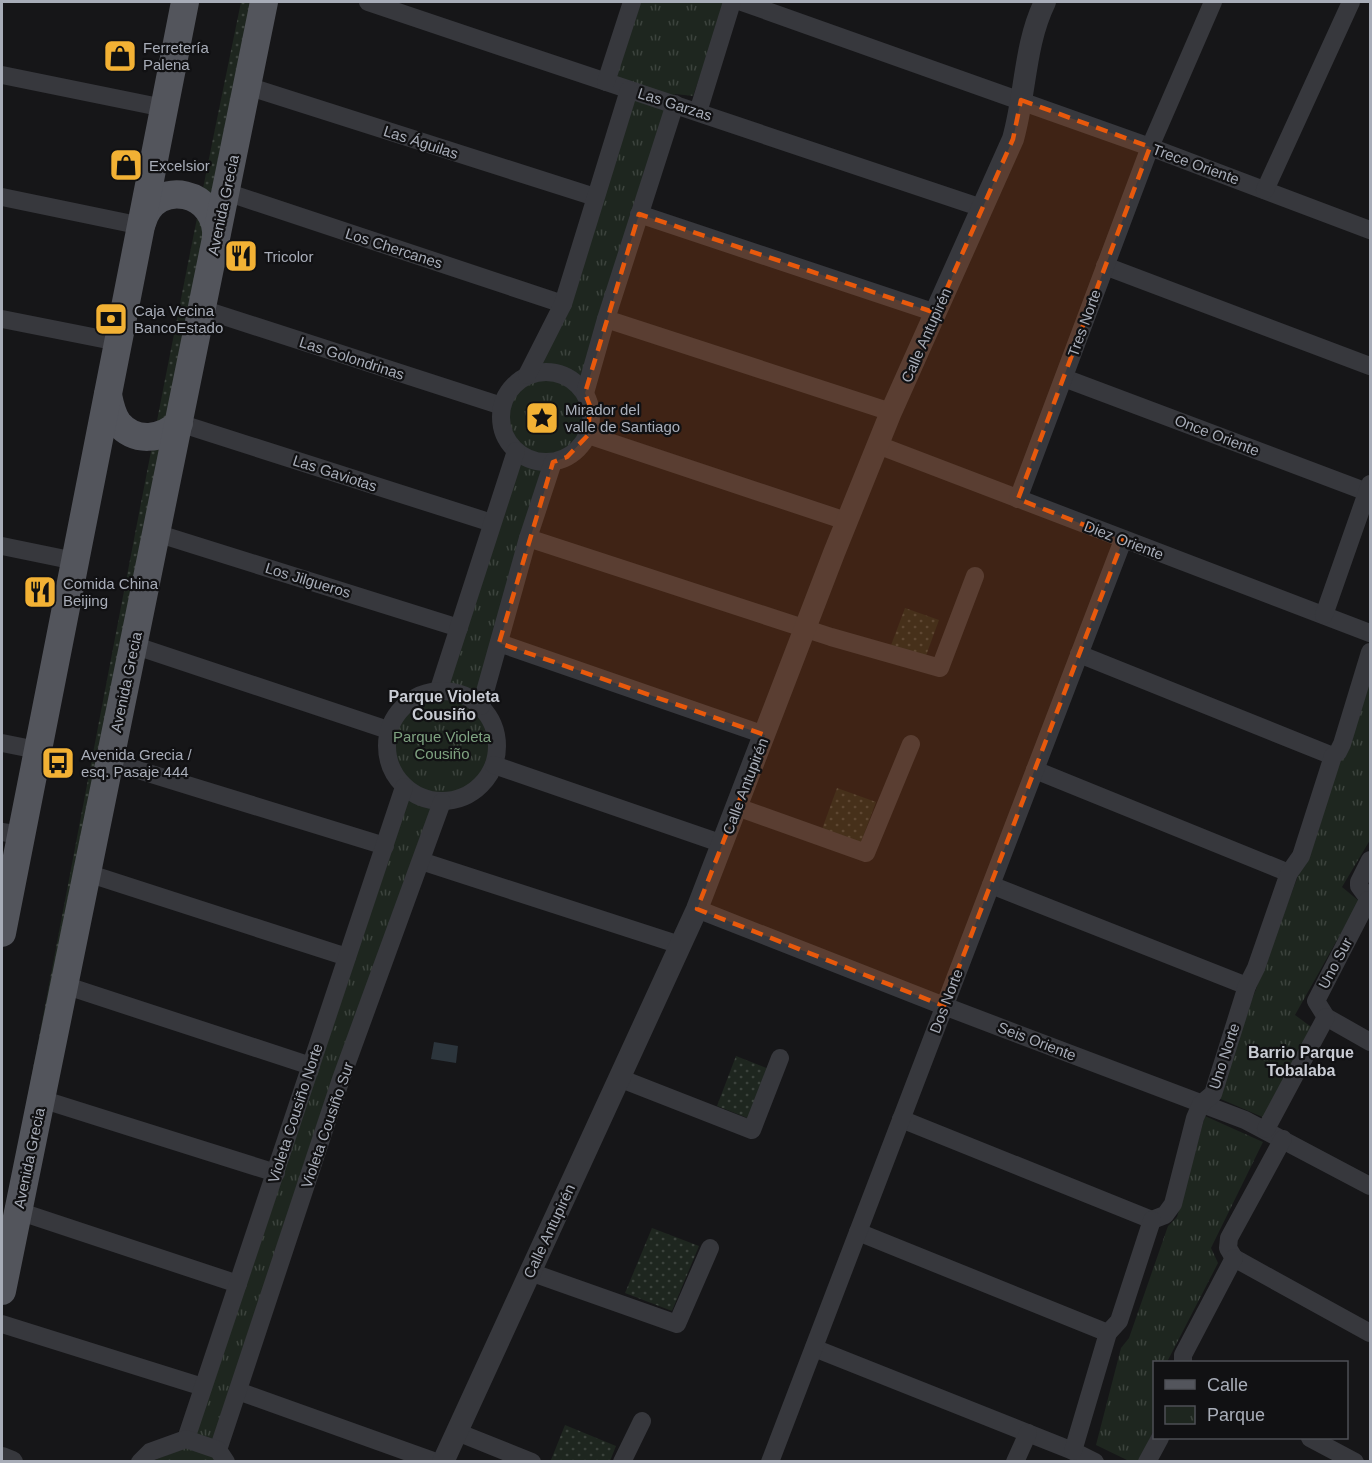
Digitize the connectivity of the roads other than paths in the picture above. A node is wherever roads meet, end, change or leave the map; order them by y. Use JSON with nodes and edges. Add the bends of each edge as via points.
{"nodes":[{"id":1,"x":185,"y":2,"type":"edge"},
{"id":2,"x":264,"y":2,"type":"edge"},
{"id":3,"x":368,"y":2,"type":"edge"},
{"id":4,"x":632,"y":2,"type":"edge"},
{"id":5,"x":732,"y":2,"type":"edge"},
{"id":6,"x":742,"y":2,"type":"edge"},
{"id":7,"x":1045,"y":2,"type":"edge"},
{"id":8,"x":1213,"y":2,"type":"edge"},
{"id":9,"x":1352,"y":2,"type":"edge"},
{"id":10,"x":2,"y":75,"type":"edge"},
{"id":11,"x":606,"y":82,"type":"junction"},
{"id":12,"x":247,"y":86,"type":"junction"},
{"id":13,"x":629,"y":90,"type":"junction"},
{"id":14,"x":1021,"y":100,"type":"junction"},
{"id":15,"x":675,"y":104,"type":"junction"},
{"id":16,"x":164,"y":108,"type":"junction"},
{"id":17,"x":699,"y":112,"type":"junction"},
{"id":18,"x":1150,"y":147,"type":"junction"},
{"id":19,"x":1265,"y":190,"type":"junction"},
{"id":20,"x":225,"y":192,"type":"junction"},
{"id":21,"x":2,"y":197,"type":"edge"},
{"id":22,"x":595,"y":197,"type":"junction"},
{"id":23,"x":982,"y":208,"type":"junction"},
{"id":24,"x":639,"y":214,"type":"junction"},
{"id":25,"x":142,"y":226,"type":"junction"},
{"id":26,"x":1371,"y":230,"type":"edge"},
{"id":27,"x":214,"y":247,"type":"junction"},
{"id":28,"x":1106,"y":266,"type":"junction"},
{"id":29,"x":563,"y":304,"type":"junction"},
{"id":30,"x":202,"y":309,"type":"junction"},
{"id":31,"x":936,"y":313,"type":"junction"},
{"id":32,"x":2,"y":319,"type":"edge"},
{"id":33,"x":606,"y":319,"type":"junction"},
{"id":34,"x":118,"y":342,"type":"junction"},
{"id":35,"x":1371,"y":366,"type":"edge"},
{"id":36,"x":527,"y":375,"type":"junction"},
{"id":37,"x":1064,"y":378,"type":"junction"},
{"id":38,"x":585,"y":393,"type":"junction"},
{"id":39,"x":108,"y":395,"type":"junction"},
{"id":40,"x":502,"y":406,"type":"junction"},
{"id":41,"x":891,"y":412,"type":"junction"},
{"id":42,"x":178,"y":423,"type":"junction"},
{"id":43,"x":588,"y":435,"type":"junction"},
{"id":44,"x":878,"y":445,"type":"junction"},
{"id":45,"x":516,"y":451,"type":"junction"},
{"id":46,"x":553,"y":462,"type":"junction"},
{"id":47,"x":1370,"y":490,"type":"edge"},
{"id":48,"x":1018,"y":499,"type":"junction"},
{"id":49,"x":846,"y":521,"type":"junction"},
{"id":50,"x":492,"y":524,"type":"junction"},
{"id":51,"x":156,"y":533,"type":"junction"},
{"id":52,"x":528,"y":538,"type":"junction"},
{"id":53,"x":1123,"y":540,"type":"junction"},
{"id":54,"x":2,"y":546,"type":"edge"},
{"id":55,"x":75,"y":561,"type":"junction"},
{"id":56,"x":975,"y":576,"type":"dead end"},
{"id":57,"x":1324,"y":615,"type":"junction"},
{"id":58,"x":459,"y":628,"type":"junction"},
{"id":59,"x":805,"y":628,"type":"junction"},
{"id":60,"x":1371,"y":633,"type":"edge"},
{"id":61,"x":499,"y":643,"type":"junction"},
{"id":62,"x":133,"y":645,"type":"junction"},
{"id":63,"x":1371,"y":652,"type":"edge"},
{"id":64,"x":1080,"y":654,"type":"junction"},
{"id":65,"x":440,"y":689,"type":"junction"},
{"id":66,"x":481,"y":706,"type":"junction"},
{"id":67,"x":388,"y":729,"type":"junction"},
{"id":68,"x":765,"y":735,"type":"junction"},
{"id":69,"x":2,"y":743,"type":"edge"},
{"id":70,"x":911,"y":744,"type":"dead end"},
{"id":71,"x":37,"y":750,"type":"junction"},
{"id":72,"x":1333,"y":756,"type":"junction"},
{"id":73,"x":109,"y":761,"type":"junction"},
{"id":74,"x":494,"y":765,"type":"junction"},
{"id":75,"x":1035,"y":770,"type":"junction"},
{"id":76,"x":404,"y":787,"type":"junction"},
{"id":77,"x":442,"y":802,"type":"junction"},
{"id":78,"x":738,"y":807,"type":"junction"},
{"id":79,"x":11,"y":833,"type":"edge"},
{"id":80,"x":723,"y":844,"type":"junction"},
{"id":81,"x":385,"y":846,"type":"junction"},
{"id":82,"x":1371,"y":860,"type":"edge"},
{"id":83,"x":421,"y":861,"type":"junction"},
{"id":84,"x":87,"y":873,"type":"junction"},
{"id":85,"x":1289,"y":873,"type":"junction"},
{"id":86,"x":991,"y":885,"type":"junction"},
{"id":87,"x":1369,"y":900,"type":"edge"},
{"id":88,"x":697,"y":909,"type":"junction"},
{"id":89,"x":2,"y":927,"type":"edge"},
{"id":90,"x":680,"y":945,"type":"junction"},
{"id":91,"x":347,"y":957,"type":"junction"},
{"id":92,"x":64,"y":985,"type":"junction"},
{"id":93,"x":1247,"y":986,"type":"junction"},
{"id":94,"x":944,"y":1006,"type":"junction"},
{"id":95,"x":1326,"y":1017,"type":"junction"},
{"id":96,"x":1371,"y":1042,"type":"edge"},
{"id":97,"x":780,"y":1058,"type":"dead end"},
{"id":98,"x":310,"y":1066,"type":"junction"},
{"id":99,"x":619,"y":1078,"type":"junction"},
{"id":100,"x":41,"y":1100,"type":"junction"},
{"id":101,"x":1201,"y":1104,"type":"junction"},
{"id":102,"x":901,"y":1119,"type":"junction"},
{"id":103,"x":1266,"y":1129,"type":"junction"},
{"id":104,"x":1283,"y":1139,"type":"junction"},
{"id":105,"x":276,"y":1173,"type":"junction"},
{"id":106,"x":1371,"y":1186,"type":"edge"},
{"id":107,"x":18,"y":1211,"type":"junction"},
{"id":108,"x":1152,"y":1220,"type":"junction"},
{"id":109,"x":858,"y":1232,"type":"junction"},
{"id":110,"x":710,"y":1248,"type":"dead end"},
{"id":111,"x":1234,"y":1258,"type":"junction"},
{"id":112,"x":530,"y":1272,"type":"junction"},
{"id":113,"x":238,"y":1284,"type":"junction"},
{"id":114,"x":2,"y":1291,"type":"edge"},
{"id":115,"x":2,"y":1324,"type":"edge"},
{"id":116,"x":1108,"y":1333,"type":"junction"},
{"id":117,"x":1371,"y":1333,"type":"edge"},
{"id":118,"x":814,"y":1348,"type":"junction"},
{"id":119,"x":1183,"y":1361,"type":"edge"},
{"id":120,"x":203,"y":1387,"type":"junction"},
{"id":121,"x":238,"y":1391,"type":"junction"},
{"id":122,"x":642,"y":1421,"type":"dead end"},
{"id":123,"x":457,"y":1432,"type":"junction"},
{"id":124,"x":1028,"y":1433,"type":"junction"},
{"id":125,"x":186,"y":1439,"type":"junction"},
{"id":126,"x":1159,"y":1439,"type":"edge"},
{"id":127,"x":1315,"y":1439,"type":"edge"},
{"id":128,"x":1073,"y":1451,"type":"junction"},
{"id":129,"x":222,"y":1456,"type":"edge"},
{"id":130,"x":2,"y":1458,"type":"edge"},
{"id":131,"x":12,"y":1461,"type":"edge"},
{"id":132,"x":140,"y":1461,"type":"edge"},
{"id":133,"x":436,"y":1461,"type":"edge"},
{"id":134,"x":443,"y":1461,"type":"edge"},
{"id":135,"x":532,"y":1461,"type":"edge"},
{"id":136,"x":622,"y":1461,"type":"edge"},
{"id":137,"x":770,"y":1461,"type":"edge"},
{"id":138,"x":1015,"y":1461,"type":"edge"},
{"id":139,"x":1095,"y":1461,"type":"edge"},
{"id":140,"x":1147,"y":1461,"type":"edge"},
{"id":141,"x":1355,"y":1461,"type":"edge"}],
"edges":[{"from":1,"to":16,"type":"main road"},
{"from":2,"to":12,"type":"main road","name":"Avenida Grecia"},
{"from":3,"to":11,"type":"street","name":"Las Garzas"},
{"from":4,"to":11,"type":"street"},
{"from":5,"to":17,"type":"street"},
{"from":6,"to":14,"type":"street","name":"Trece Oriente"},
{"from":7,"to":14,"type":"street","name":"Calle Antupirén","via":[[1029,48]]},
{"from":8,"to":18,"type":"street","name":"Tres Norte"},
{"from":9,"to":19,"type":"street"},
{"from":10,"to":16,"type":"street"},
{"from":11,"to":13,"type":"street","name":"Las Garzas"},
{"from":12,"to":20,"type":"main road","name":"Avenida Grecia"},
{"from":12,"to":22,"type":"street","name":"Las Águilas"},
{"from":13,"to":15,"type":"street","name":"Las Garzas"},
{"from":13,"to":22,"type":"street"},
{"from":14,"to":18,"type":"street","name":"Trece Oriente"},
{"from":14,"to":23,"type":"street","name":"Calle Antupirén","via":[[1013,139]]},
{"from":15,"to":17,"type":"street","name":"Las Garzas"},
{"from":15,"to":24,"type":"street"},
{"from":16,"to":25,"type":"main road"},
{"from":17,"to":23,"type":"street","name":"Las Garzas"},
{"from":18,"to":19,"type":"street","name":"Trece Oriente"},
{"from":18,"to":28,"type":"street","name":"Tres Norte"},
{"from":19,"to":26,"type":"street","name":"Trece Oriente"},
{"from":20,"to":27,"type":"main road","name":"Avenida Grecia"},
{"from":20,"to":29,"type":"street","name":"Los Chercanes"},
{"from":21,"to":25,"type":"street"},
{"from":22,"to":29,"type":"street"},
{"from":23,"to":31,"type":"street","name":"Calle Antupirén"},
{"from":24,"to":31,"type":"street"},
{"from":24,"to":33,"type":"street"},
{"from":25,"to":27,"type":"main road","via":[[156,201],[170,195],[188,195],[201,201],[213,217]]},
{"from":25,"to":34,"type":"main road"},
{"from":27,"to":30,"type":"main road","name":"Avenida Grecia"},
{"from":28,"to":35,"type":"street"},
{"from":28,"to":37,"type":"street","name":"Tres Norte"},
{"from":29,"to":36,"type":"street"},
{"from":30,"to":40,"type":"street","name":"Las Golondrinas"},
{"from":30,"to":42,"type":"main road","name":"Avenida Grecia"},
{"from":31,"to":41,"type":"street","name":"Calle Antupirén"},
{"from":32,"to":34,"type":"street"},
{"from":33,"to":38,"type":"street"},
{"from":33,"to":41,"type":"street"},
{"from":34,"to":39,"type":"main road"},
{"from":36,"to":38,"type":"street","via":[[553,372],[576,383]]},
{"from":36,"to":40,"type":"street","via":[[511,388]]},
{"from":37,"to":47,"type":"street","name":"Once Oriente"},
{"from":37,"to":48,"type":"street","name":"Tres Norte"},
{"from":38,"to":43,"type":"street","via":[[591,414]]},
{"from":39,"to":42,"type":"main road","via":[[116,419],[134,434],[156,436]]},
{"from":39,"to":55,"type":"main road"},
{"from":40,"to":45,"type":"street","via":[[503,431]]},
{"from":41,"to":44,"type":"street","name":"Calle Antupirén"},
{"from":42,"to":50,"type":"street","name":"Las Gaviotas"},
{"from":42,"to":51,"type":"main road","name":"Avenida Grecia"},
{"from":43,"to":46,"type":"street","via":[[579,448]]},
{"from":43,"to":49,"type":"street"},
{"from":44,"to":48,"type":"street","name":"Diez Oriente"},
{"from":44,"to":49,"type":"street","name":"Calle Antupirén"},
{"from":45,"to":46,"type":"street","via":[[527,459]]},
{"from":45,"to":50,"type":"street"},
{"from":46,"to":52,"type":"street"},
{"from":47,"to":57,"type":"street"},
{"from":48,"to":53,"type":"street","name":"Diez Oriente"},
{"from":49,"to":59,"type":"street","name":"Calle Antupirén"},
{"from":50,"to":58,"type":"street"},
{"from":51,"to":58,"type":"street","name":"Los Jilgueros"},
{"from":51,"to":62,"type":"main road","name":"Avenida Grecia"},
{"from":52,"to":59,"type":"street"},
{"from":52,"to":61,"type":"street"},
{"from":53,"to":57,"type":"street","name":"Diez Oriente"},
{"from":53,"to":64,"type":"street","name":"Dos Norte"},
{"from":54,"to":55,"type":"street"},
{"from":55,"to":71,"type":"main road"},
{"from":56,"to":59,"type":"street","via":[[940,668]]},
{"from":57,"to":60,"type":"street","name":"Diez Oriente"},
{"from":58,"to":65,"type":"street"},
{"from":59,"to":68,"type":"street","name":"Calle Antupirén"},
{"from":61,"to":66,"type":"street"},
{"from":61,"to":68,"type":"street"},
{"from":62,"to":67,"type":"street"},
{"from":62,"to":73,"type":"main road","name":"Avenida Grecia"},
{"from":63,"to":72,"type":"street","name":"Uno Norte","via":[[1342,744]]},
{"from":64,"to":72,"type":"street"},
{"from":64,"to":75,"type":"street","name":"Dos Norte"},
{"from":65,"to":66,"type":"street","via":[[462,693]]},
{"from":65,"to":67,"type":"street","via":[[417,695],[399,709]]},
{"from":66,"to":74,"type":"street","via":[[496,733]]},
{"from":67,"to":76,"type":"street","via":[[388,760]]},
{"from":68,"to":78,"type":"street","name":"Calle Antupirén"},
{"from":69,"to":71,"type":"street"},
{"from":70,"to":78,"type":"street","via":[[866,853]]},
{"from":71,"to":79,"type":"main road"},
{"from":72,"to":85,"type":"street","name":"Uno Norte","via":[[1300,856]]},
{"from":73,"to":81,"type":"street"},
{"from":73,"to":84,"type":"main road","name":"Avenida Grecia"},
{"from":74,"to":77,"type":"street","via":[[483,784],[465,797]]},
{"from":74,"to":80,"type":"street"},
{"from":75,"to":85,"type":"street"},
{"from":75,"to":86,"type":"street","name":"Dos Norte"},
{"from":76,"to":77,"type":"street","via":[[422,798]]},
{"from":76,"to":81,"type":"street","name":"Violeta Cousiño Norte"},
{"from":77,"to":83,"type":"street","name":"Violeta Cousiño Sur"},
{"from":78,"to":80,"type":"street","name":"Calle Antupirén"},
{"from":79,"to":89,"type":"main road"},
{"from":80,"to":88,"type":"street","name":"Calle Antupirén"},
{"from":81,"to":91,"type":"street","name":"Violeta Cousiño Norte"},
{"from":82,"to":87,"type":"street","name":"Uno Sur","via":[[1359,882]]},
{"from":83,"to":90,"type":"street"},
{"from":83,"to":121,"type":"street","name":"Violeta Cousiño Sur","via":[[341,1079]]},
{"from":84,"to":91,"type":"street"},
{"from":84,"to":92,"type":"main road","name":"Avenida Grecia"},
{"from":85,"to":93,"type":"street","name":"Uno Norte"},
{"from":86,"to":93,"type":"street"},
{"from":86,"to":94,"type":"street","name":"Dos Norte"},
{"from":87,"to":95,"type":"street","name":"Uno Sur","via":[[1316,998]]},
{"from":88,"to":90,"type":"street","name":"Calle Antupirén"},
{"from":88,"to":94,"type":"street","name":"Seis Oriente"},
{"from":90,"to":99,"type":"street","name":"Calle Antupirén"},
{"from":91,"to":98,"type":"street","name":"Violeta Cousiño Norte"},
{"from":92,"to":98,"type":"street"},
{"from":92,"to":100,"type":"main road","name":"Avenida Grecia"},
{"from":93,"to":101,"type":"street","name":"Uno Norte","via":[[1213,1094]]},
{"from":94,"to":101,"type":"street","name":"Seis Oriente"},
{"from":94,"to":102,"type":"street","name":"Dos Norte"},
{"from":95,"to":96,"type":"street"},
{"from":95,"to":103,"type":"street"},
{"from":97,"to":99,"type":"street","via":[[752,1130]]},
{"from":98,"to":105,"type":"street","name":"Violeta Cousiño Norte"},
{"from":99,"to":112,"type":"street","name":"Calle Antupirén"},
{"from":100,"to":105,"type":"street"},
{"from":100,"to":107,"type":"main road","name":"Avenida Grecia"},
{"from":101,"to":103,"type":"street","name":"Seis Oriente"},
{"from":101,"to":108,"type":"street","name":"Uno Norte","via":[[1173,1204],[1165,1215]]},
{"from":102,"to":108,"type":"street"},
{"from":102,"to":109,"type":"street","name":"Dos Norte"},
{"from":103,"to":104,"type":"street","name":"Seis Oriente"},
{"from":104,"to":106,"type":"street","name":"Seis Oriente"},
{"from":104,"to":111,"type":"street","via":[[1229,1238],[1228,1248]]},
{"from":105,"to":113,"type":"street","name":"Violeta Cousiño Norte"},
{"from":107,"to":113,"type":"street"},
{"from":107,"to":114,"type":"main road","name":"Avenida Grecia"},
{"from":108,"to":116,"type":"street","via":[[1119,1321]]},
{"from":109,"to":116,"type":"street"},
{"from":109,"to":118,"type":"street","name":"Dos Norte"},
{"from":110,"to":112,"type":"street","via":[[677,1324]]},
{"from":111,"to":117,"type":"street"},
{"from":111,"to":119,"type":"street"},
{"from":112,"to":123,"type":"street","name":"Calle Antupirén"},
{"from":113,"to":120,"type":"street","name":"Violeta Cousiño Norte"},
{"from":115,"to":120,"type":"street"},
{"from":116,"to":128,"type":"street"},
{"from":118,"to":124,"type":"street"},
{"from":118,"to":137,"type":"street","name":"Dos Norte"},
{"from":120,"to":125,"type":"street","name":"Violeta Cousiño Norte"},
{"from":121,"to":129,"type":"street","name":"Violeta Cousiño Sur"},
{"from":121,"to":133,"type":"street"},
{"from":122,"to":136,"type":"street"},
{"from":123,"to":134,"type":"street","name":"Calle Antupirén"},
{"from":123,"to":135,"type":"street"},
{"from":124,"to":128,"type":"street"},
{"from":124,"to":138,"type":"street"},
{"from":125,"to":129,"type":"street"},
{"from":125,"to":132,"type":"street","via":[[150,1452]]},
{"from":126,"to":140,"type":"street"},
{"from":127,"to":141,"type":"street"},
{"from":128,"to":139,"type":"street"},
{"from":130,"to":131,"type":"street"}]}
